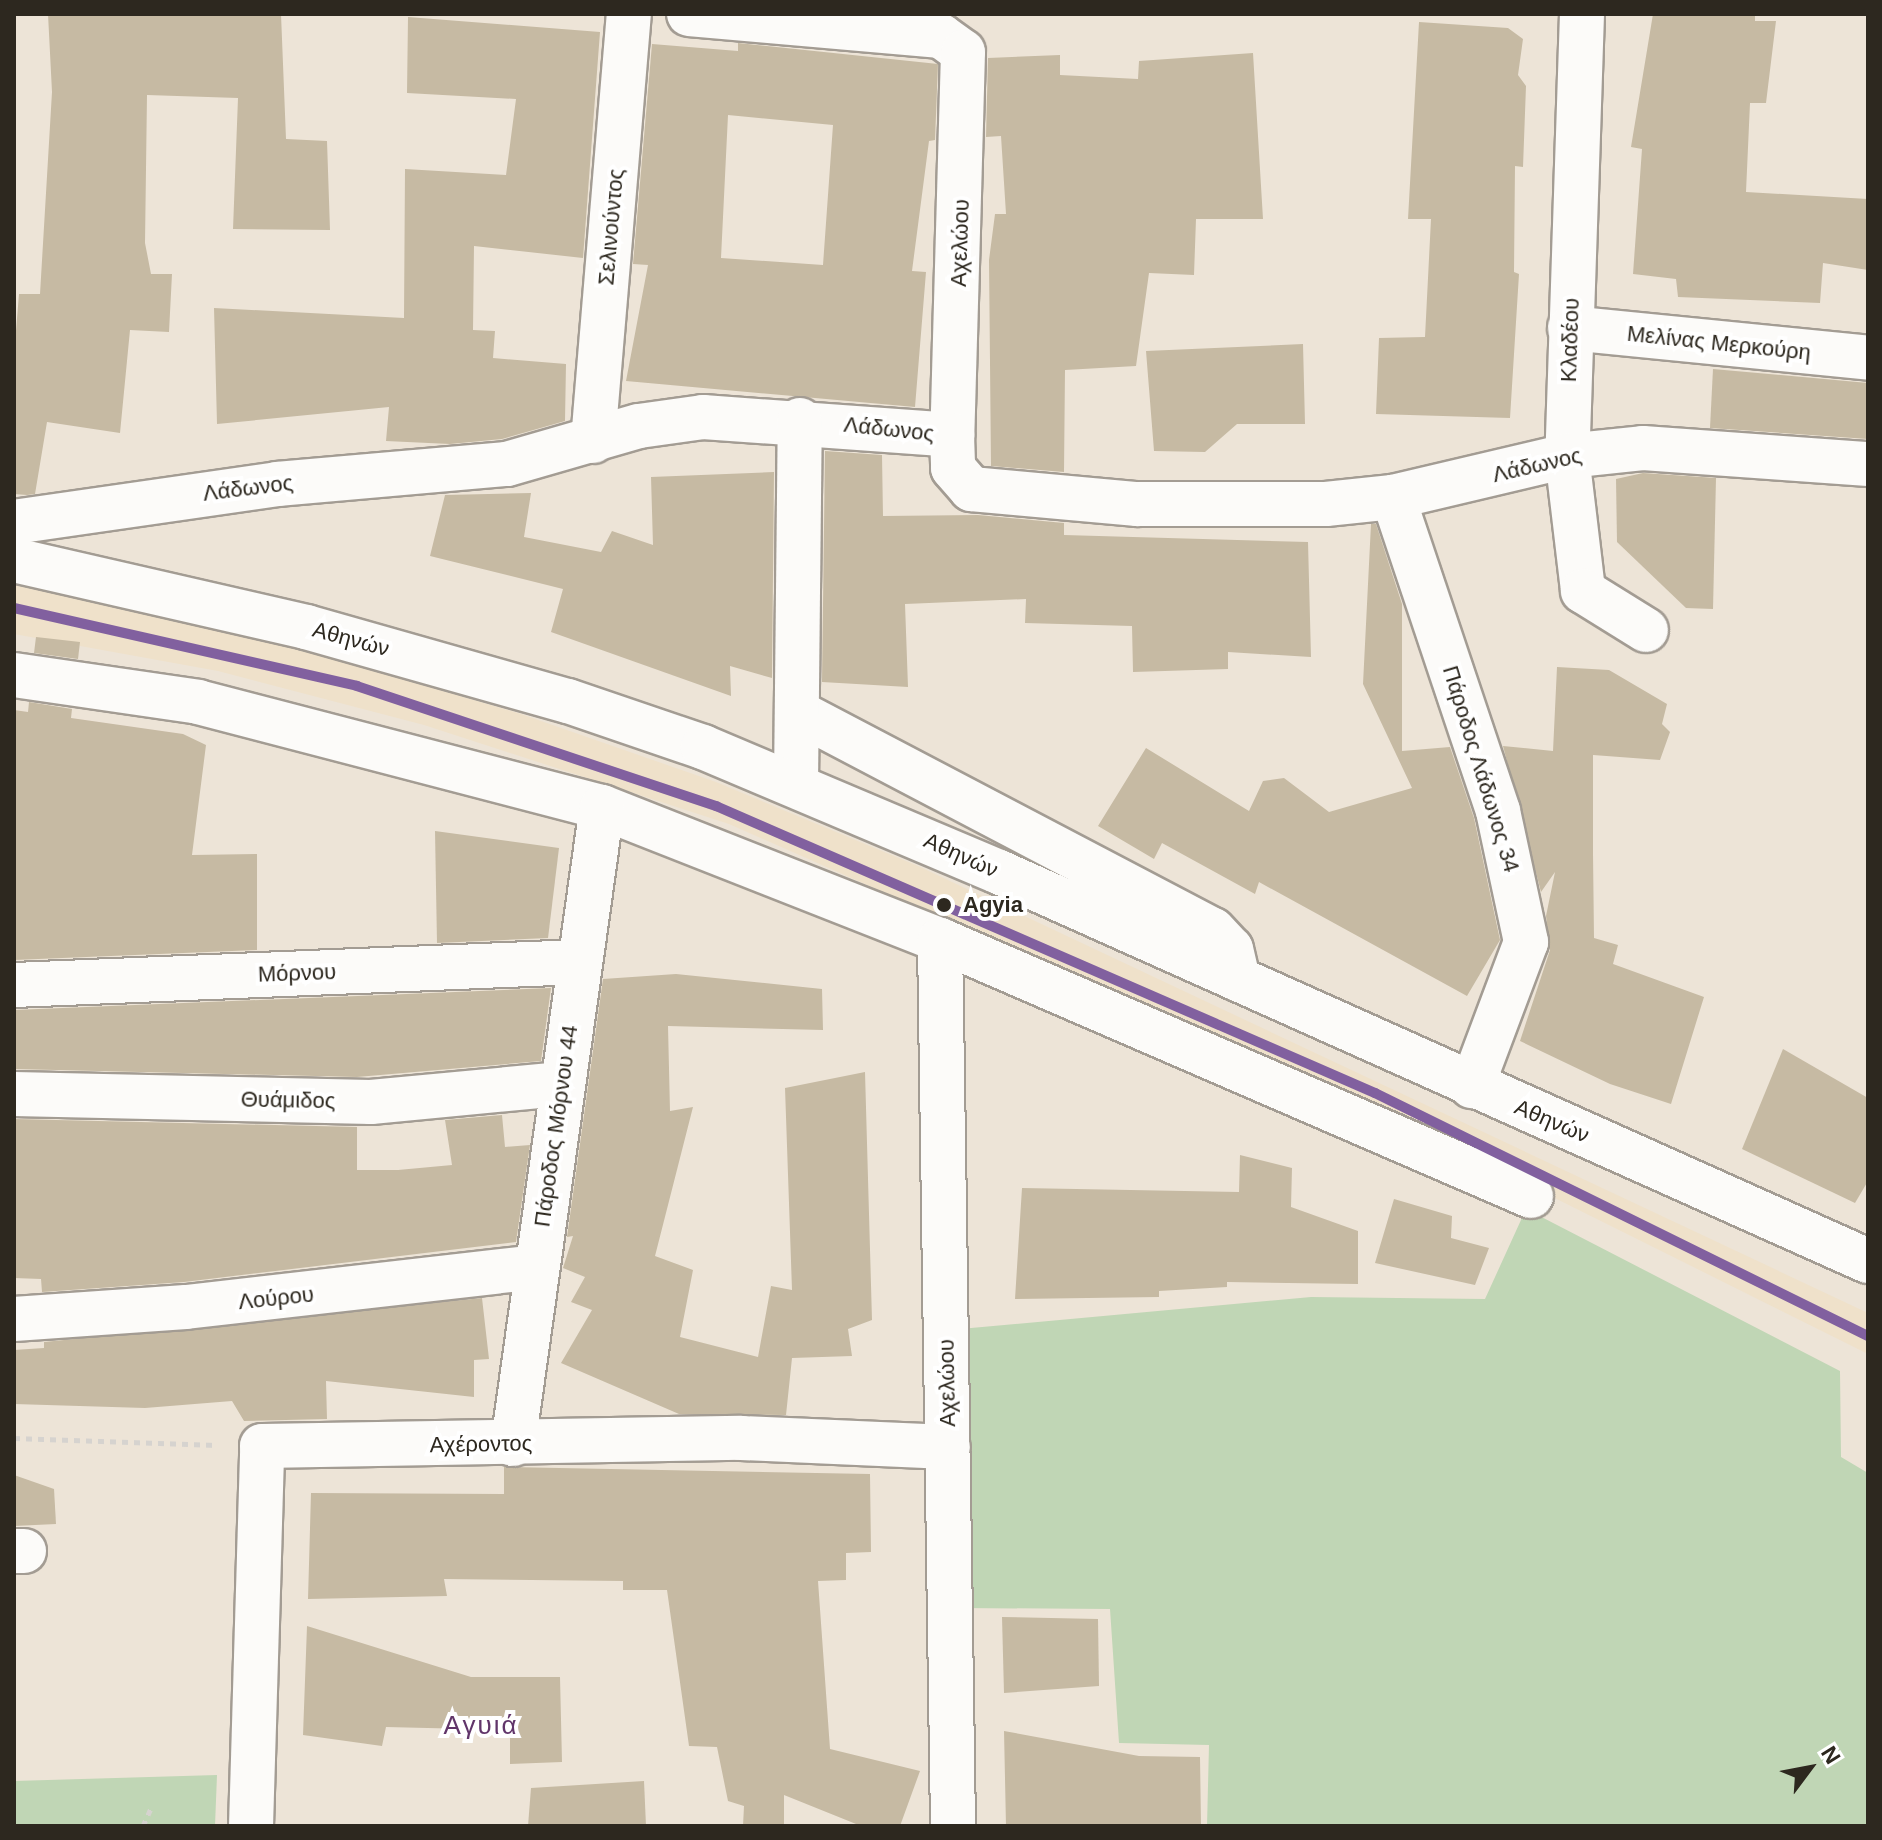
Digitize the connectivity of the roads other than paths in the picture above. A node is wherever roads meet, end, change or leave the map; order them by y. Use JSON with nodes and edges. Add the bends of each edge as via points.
{"nodes":[{"id":1,"x":629,"y":14,"type":"edge"},
{"id":2,"x":689,"y":14,"type":"edge"},
{"id":3,"x":1582,"y":14,"type":"edge"},
{"id":4,"x":1570,"y":328,"type":"junction"},
{"id":5,"x":1868,"y":358,"type":"edge"},
{"id":6,"x":800,"y":420,"type":"junction"},
{"id":7,"x":952,"y":435,"type":"junction"},
{"id":8,"x":593,"y":441,"type":"junction"},
{"id":9,"x":1567,"y":456,"type":"junction"},
{"id":10,"x":1868,"y":464,"type":"edge"},
{"id":11,"x":1393,"y":497,"type":"junction"},
{"id":12,"x":14,"y":522,"type":"edge"},
{"id":13,"x":14,"y":560,"type":"edge"},
{"id":14,"x":1646,"y":630,"type":"dead end"},
{"id":15,"x":14,"y":675,"type":"edge"},
{"id":16,"x":799,"y":713,"type":"junction"},
{"id":17,"x":796,"y":783,"type":"junction"},
{"id":18,"x":602,"y":807,"type":"junction"},
{"id":19,"x":940,"y":940,"type":"junction"},
{"id":20,"x":579,"y":962,"type":"junction"},
{"id":21,"x":1238,"y":979,"type":"junction"},
{"id":22,"x":14,"y":985,"type":"edge"},
{"id":23,"x":562,"y":1084,"type":"junction"},
{"id":24,"x":1472,"y":1086,"type":"junction"},
{"id":25,"x":14,"y":1094,"type":"edge"},
{"id":26,"x":1531,"y":1196,"type":"dead end"},
{"id":27,"x":1868,"y":1261,"type":"edge"},
{"id":28,"x":537,"y":1267,"type":"junction"},
{"id":29,"x":14,"y":1319,"type":"edge"},
{"id":30,"x":513,"y":1444,"type":"junction"},
{"id":31,"x":948,"y":1447,"type":"junction"},
{"id":32,"x":251,"y":1826,"type":"edge"},
{"id":33,"x":953,"y":1826,"type":"edge"}],
"edges":[{"from":1,"to":8,"type":"street","name":"Σελινούντος"},
{"from":2,"to":7,"type":"street","name":"Αχελώου","via":[[941,36],[963,52]]},
{"from":3,"to":4,"type":"street","name":"Κλαδέου"},
{"from":4,"to":5,"type":"street","name":"Μελίνας Μερκούρη"},
{"from":4,"to":9,"type":"street","name":"Κλαδέου"},
{"from":6,"to":7,"type":"street","name":"Λάδωνος"},
{"from":6,"to":8,"type":"street","name":"Λάδωνος","via":[[703,417]]},
{"from":6,"to":16,"type":"street"},
{"from":7,"to":11,"type":"street","name":"Λάδωνος","via":[[960,480],[984,492],[1232,506]]},
{"from":8,"to":12,"type":"street","name":"Λάδωνος","via":[[507,464],[262,486]]},
{"from":9,"to":10,"type":"street","name":"Λάδωνος","via":[[1689,449]]},
{"from":9,"to":11,"type":"street","name":"Λάδωνος"},
{"from":9,"to":14,"type":"street","name":"Κλαδέου","via":[[1583,591]]},
{"from":11,"to":24,"type":"street","name":"Πάροδος Λάδωνος 34","via":[[1498,811],[1526,942]]},
{"from":13,"to":17,"type":"street","name":"Αθηνών","via":[[415,657],[624,719]]},
{"from":15,"to":18,"type":"street","via":[[198,702]]},
{"from":16,"to":17,"type":"street"},
{"from":16,"to":21,"type":"street","via":[[1213,930],[1231,949]]},
{"from":17,"to":21,"type":"street","name":"Αθηνών"},
{"from":18,"to":19,"type":"street"},
{"from":18,"to":20,"type":"street","name":"Πάροδος Μόρνου 44"},
{"from":19,"to":26,"type":"street"},
{"from":19,"to":31,"type":"street","name":"Αχελώου"},
{"from":20,"to":22,"type":"street","name":"Μόρνου"},
{"from":20,"to":23,"type":"street","name":"Πάροδος Μόρνου 44"},
{"from":21,"to":24,"type":"street","name":"Αθηνών"},
{"from":23,"to":25,"type":"street","name":"Θυάμιδος","via":[[371,1102]]},
{"from":23,"to":28,"type":"street","name":"Πάροδος Μόρνου 44"},
{"from":24,"to":27,"type":"street","name":"Αθηνών"},
{"from":28,"to":29,"type":"street","name":"Λούρου","via":[[201,1306]]},
{"from":28,"to":30,"type":"street","name":"Πάροδος Μόρνου 44"},
{"from":30,"to":31,"type":"street","name":"Αχέροντος","via":[[741,1438]]},
{"from":30,"to":32,"type":"street","name":"Αχέροντος","via":[[262,1446]]},
{"from":31,"to":33,"type":"street","name":"Αχελώου"}]}
